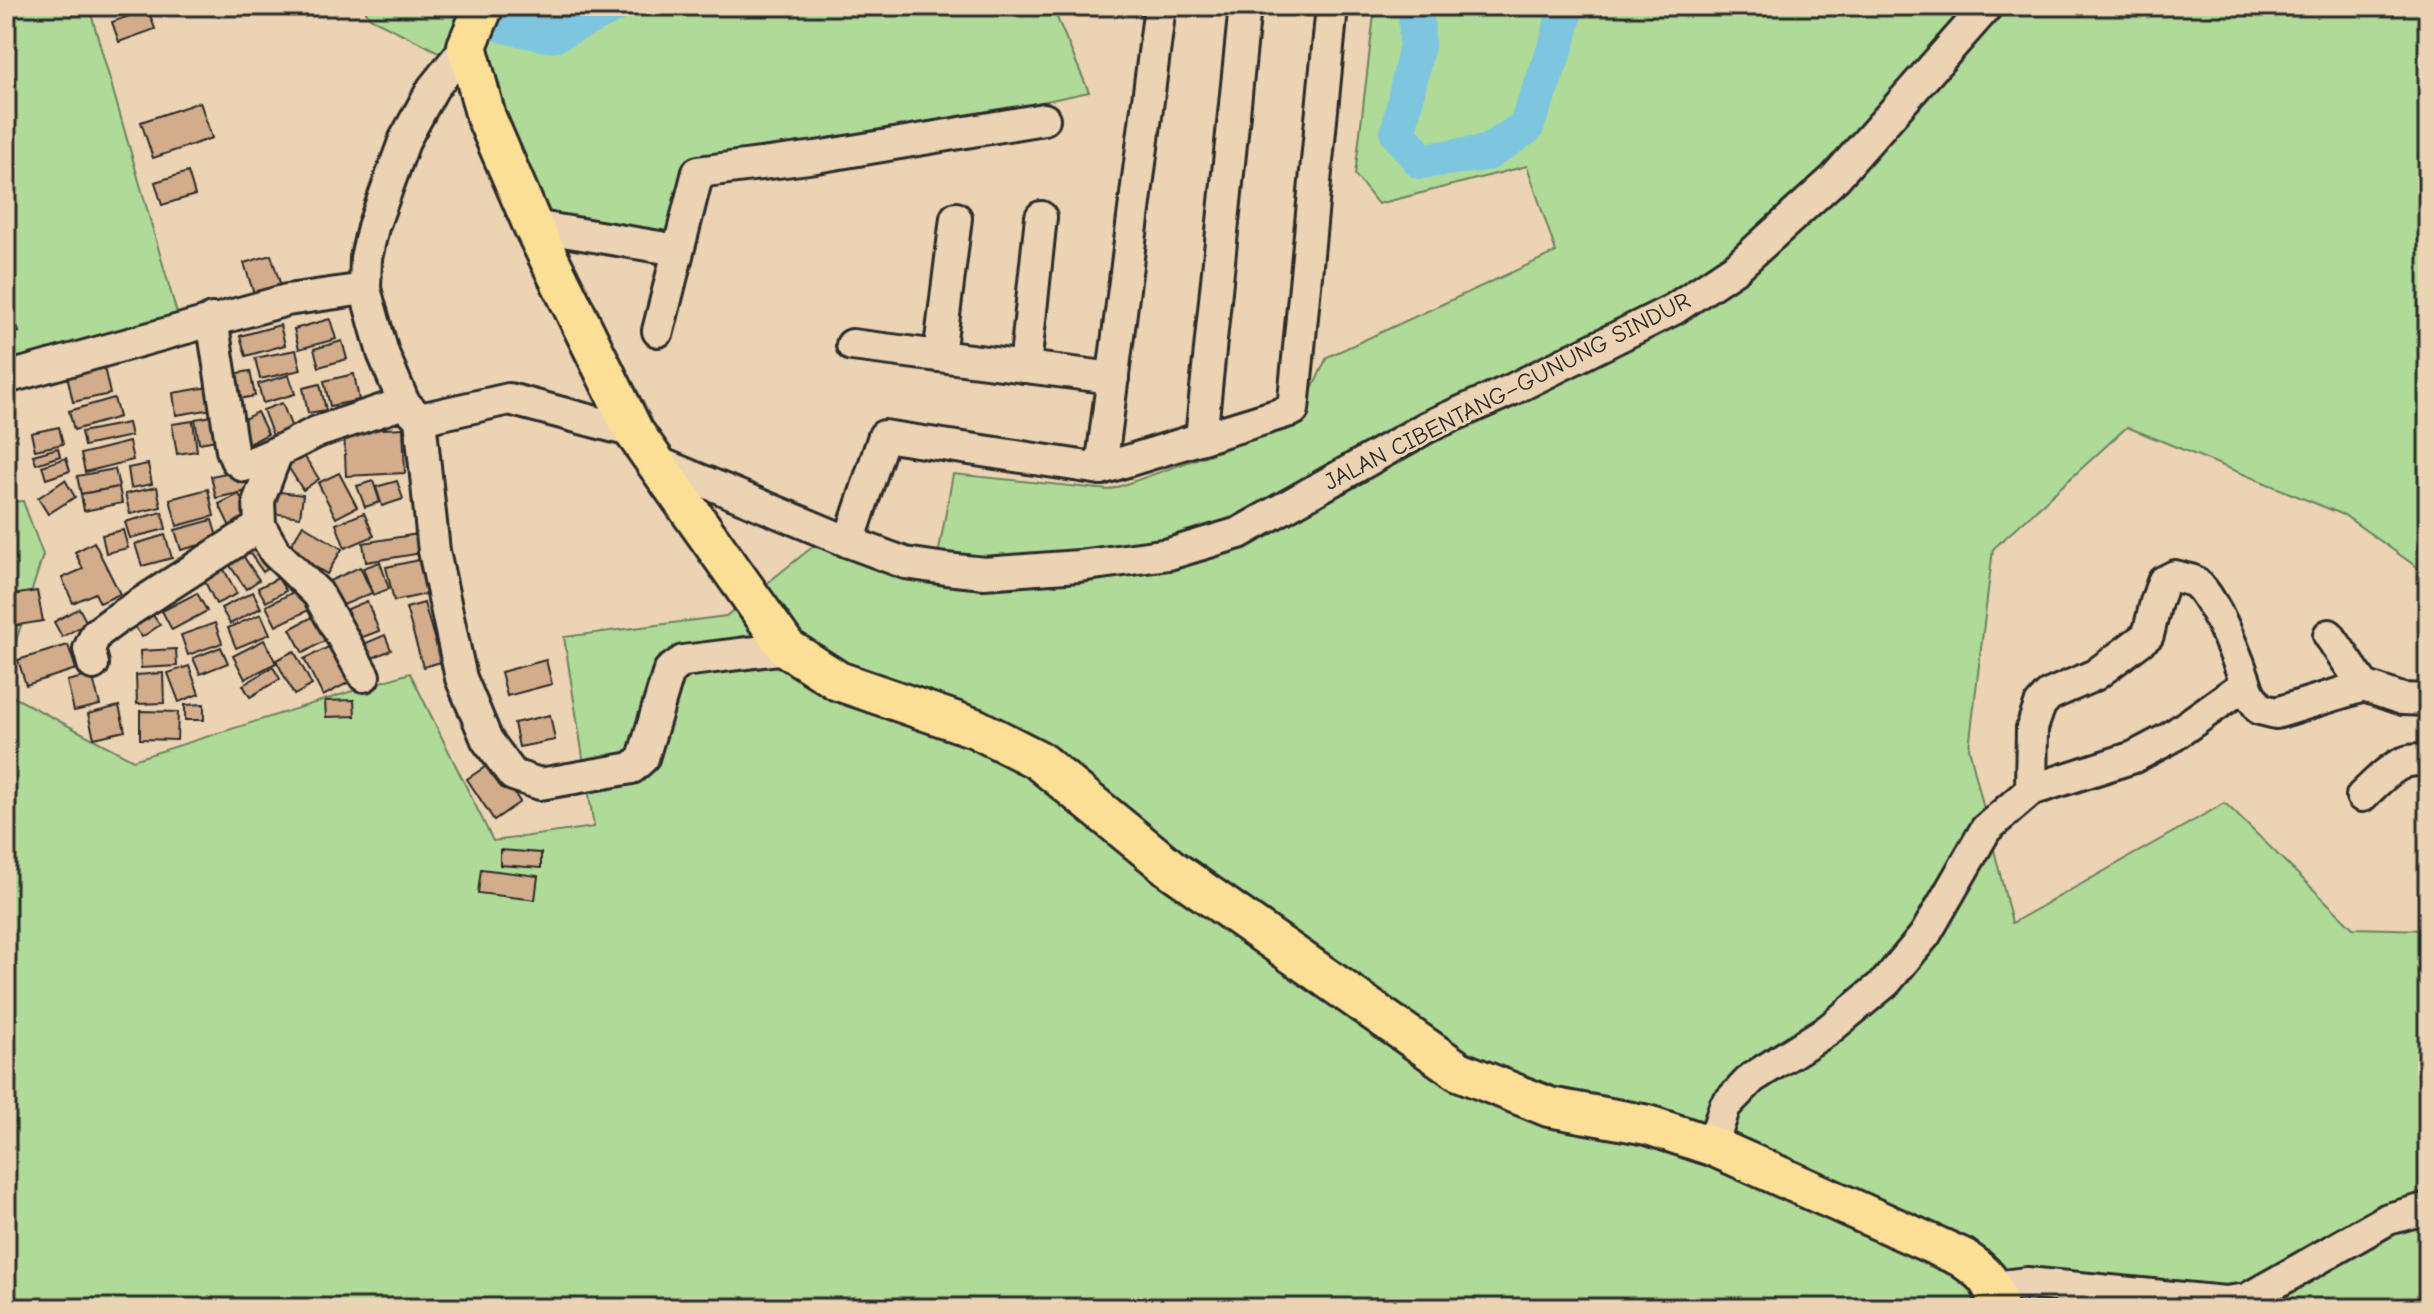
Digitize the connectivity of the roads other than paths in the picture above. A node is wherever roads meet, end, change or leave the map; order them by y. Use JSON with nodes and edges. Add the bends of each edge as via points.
{"nodes":[{"id":1,"x":1160,"y":6,"type":"edge"},
{"id":2,"x":1245,"y":6,"type":"edge"},
{"id":3,"x":1332,"y":6,"type":"edge"},
{"id":4,"x":1987,"y":6,"type":"edge"},
{"id":5,"x":475,"y":26,"type":"edge"},
{"id":6,"x":1044,"y":119,"type":"dead end"},
{"id":7,"x":1041,"y":217,"type":"dead end"},
{"id":8,"x":956,"y":218,"type":"dead end"},
{"id":9,"x":533,"y":226,"type":"junction"},
{"id":10,"x":678,"y":250,"type":"junction"},
{"id":11,"x":365,"y":289,"type":"junction"},
{"id":12,"x":212,"y":319,"type":"junction"},
{"id":13,"x":658,"y":331,"type":"dead end"},
{"id":14,"x":852,"y":345,"type":"dead end"},
{"id":15,"x":939,"y":356,"type":"junction"},
{"id":16,"x":1025,"y":367,"type":"junction"},
{"id":17,"x":6,"y":378,"type":"edge"},
{"id":18,"x":1113,"y":378,"type":"junction"},
{"id":19,"x":412,"y":411,"type":"junction"},
{"id":20,"x":1201,"y":438,"type":"junction"},
{"id":21,"x":644,"y":447,"type":"junction"},
{"id":22,"x":277,"y":452,"type":"junction"},
{"id":23,"x":1101,"y":469,"type":"junction"},
{"id":24,"x":260,"y":526,"type":"junction"},
{"id":25,"x":849,"y":542,"type":"junction"},
{"id":26,"x":2329,"y":635,"type":"dead end"},
{"id":27,"x":787,"y":648,"type":"junction"},
{"id":28,"x":93,"y":664,"type":"dead end"},
{"id":29,"x":364,"y":676,"type":"dead end"},
{"id":30,"x":2364,"y":686,"type":"junction"},
{"id":31,"x":2249,"y":693,"type":"junction"},
{"id":32,"x":2428,"y":700,"type":"edge"},
{"id":33,"x":2428,"y":763,"type":"edge"},
{"id":34,"x":2031,"y":790,"type":"junction"},
{"id":35,"x":2362,"y":796,"type":"dead end"},
{"id":36,"x":1712,"y":1146,"type":"junction"},
{"id":37,"x":2428,"y":1208,"type":"edge"},
{"id":38,"x":1996,"y":1298,"type":"edge"}],
"edges":[{"from":1,"to":18,"type":"street"},
{"from":2,"to":20,"type":"street"},
{"from":3,"to":20,"type":"street","via":[[1293,410]]},
{"from":4,"to":25,"type":"street","name":"JALAN CIBENTANG–GUNUNG SINDUR","via":[[1835,178],[1737,267],[1674,309],[1427,427],[1239,533],[1169,554],[984,573],[905,563]]},
{"from":5,"to":9,"type":"main road","via":[[486,117]]},
{"from":5,"to":11,"type":"street","via":[[405,139],[373,227]]},
{"from":6,"to":10,"type":"street","via":[[698,172]]},
{"from":7,"to":16,"type":"street"},
{"from":8,"to":15,"type":"street"},
{"from":9,"to":10,"type":"street"},
{"from":9,"to":21,"type":"main road"},
{"from":10,"to":13,"type":"street"},
{"from":11,"to":12,"type":"street","via":[[287,300]]},
{"from":11,"to":19,"type":"street","via":[[383,353]]},
{"from":12,"to":17,"type":"street"},
{"from":12,"to":22,"type":"street","name":"JALAN CIBENTANG–GUNUNG SINDUR","via":[[236,460],[244,466]]},
{"from":14,"to":15,"type":"street"},
{"from":15,"to":16,"type":"street"},
{"from":16,"to":18,"type":"street"},
{"from":18,"to":23,"type":"street"},
{"from":19,"to":21,"type":"street","name":"JALAN CIBENTANG–GUNUNG SINDUR","via":[[509,399]]},
{"from":19,"to":22,"type":"street","name":"JALAN CIBENTANG–GUNUNG SINDUR","via":[[317,432]]},
{"from":19,"to":27,"type":"street","via":[[461,678],[487,740],[513,775],[540,784],[632,768],[643,758],[669,671],[683,661]]},
{"from":20,"to":23,"type":"street"},
{"from":21,"to":25,"type":"street","name":"JALAN CIBENTANG–GUNUNG SINDUR"},
{"from":21,"to":27,"type":"main road"},
{"from":22,"to":24,"type":"street","via":[[259,500]]},
{"from":23,"to":25,"type":"street","via":[[884,436]]},
{"from":24,"to":28,"type":"street","via":[[96,634],[89,649]]},
{"from":24,"to":29,"type":"street","via":[[275,552],[318,594]]},
{"from":26,"to":30,"type":"street"},
{"from":27,"to":36,"type":"main road","via":[[838,681],[975,728],[1038,760],[1170,868],[1459,1071],[1549,1107],[1648,1125]]},
{"from":30,"to":31,"type":"street","via":[[2276,713],[2260,709]]},
{"from":30,"to":32,"type":"street","via":[[2402,699]]},
{"from":31,"to":34,"type":"street","via":[[2236,691],[2134,757]]},
{"from":31,"to":34,"type":"street","via":[[2212,604],[2195,582],[2175,576],[2163,582],[2148,635],[2095,675],[2049,695],[2040,705],[2032,728]]},
{"from":33,"to":35,"type":"street","via":[[2419,759],[2398,764]]},
{"from":34,"to":36,"type":"street","via":[[1986,829],[1925,935],[1886,982],[1828,1030],[1752,1078],[1725,1106]]},
{"from":36,"to":38,"type":"main road","via":[[1961,1257],[1981,1271]]},
{"from":37,"to":38,"type":"street","via":[[2388,1219],[2247,1299],[2225,1302],[2027,1283]]}]}
